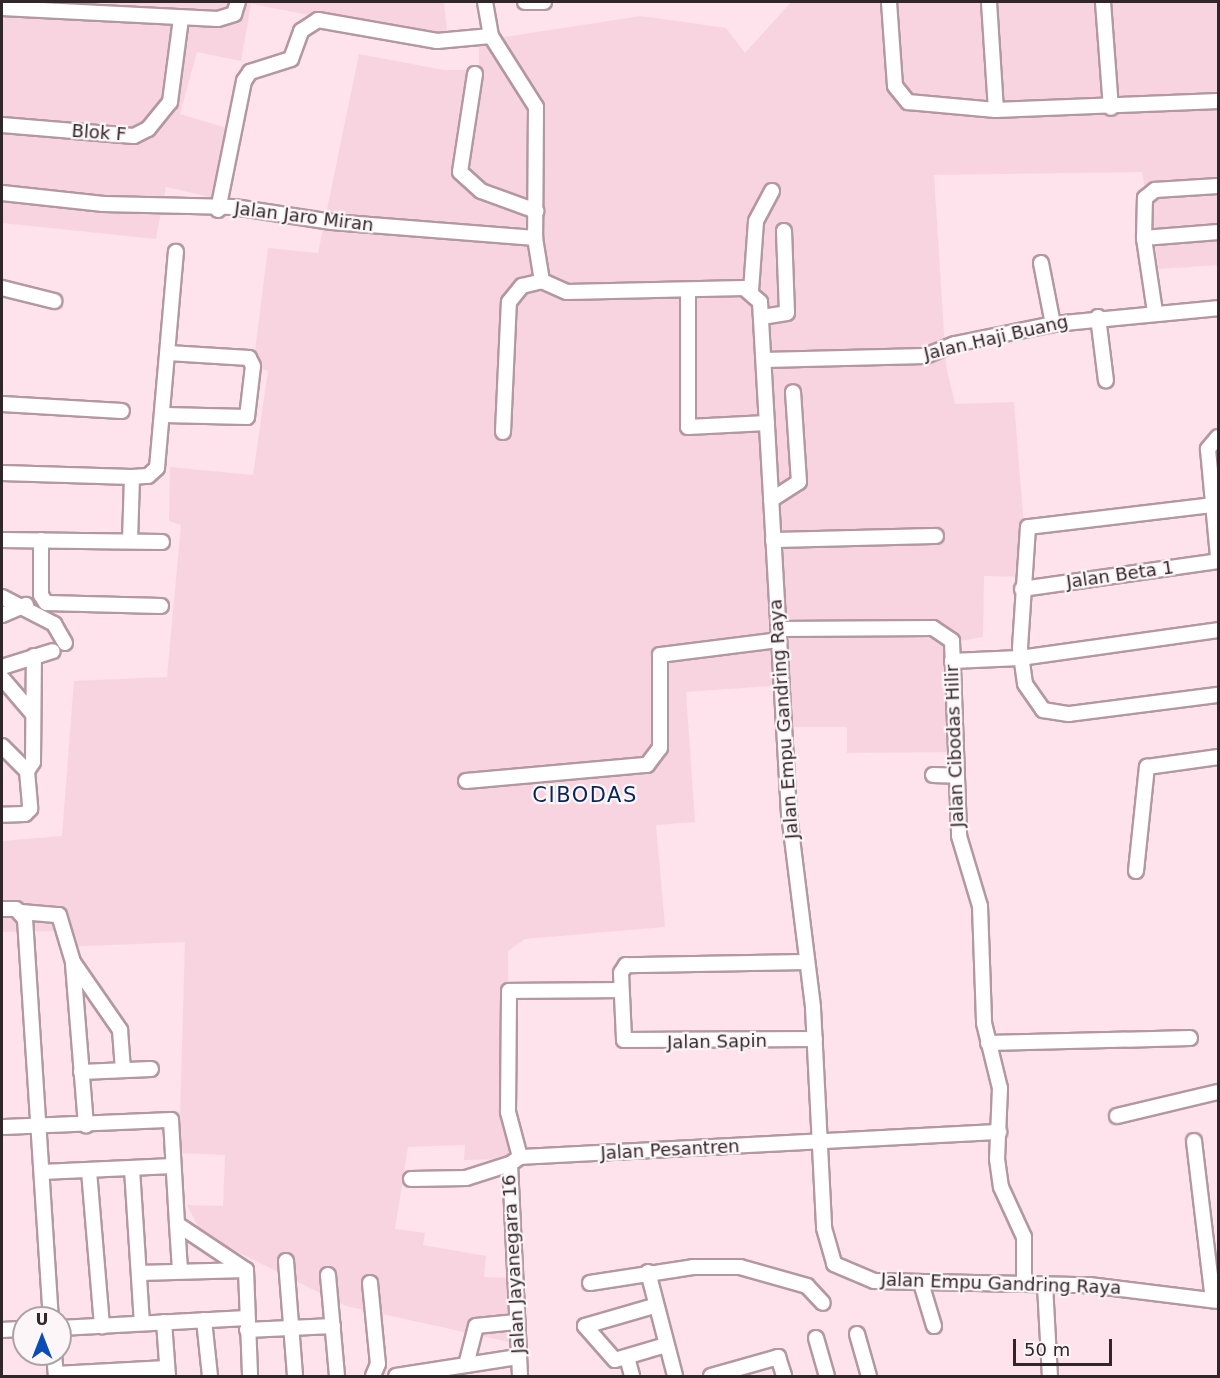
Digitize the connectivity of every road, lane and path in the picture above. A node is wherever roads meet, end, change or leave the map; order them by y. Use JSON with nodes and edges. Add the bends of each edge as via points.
{"nodes":[{"id":1,"x":238,"y":2,"type":"edge"},
{"id":2,"x":485,"y":2,"type":"edge"},
{"id":3,"x":525,"y":2,"type":"edge"},
{"id":4,"x":544,"y":2,"type":"edge"},
{"id":5,"x":889,"y":2,"type":"edge"},
{"id":6,"x":989,"y":2,"type":"edge"},
{"id":7,"x":1103,"y":2,"type":"edge"},
{"id":8,"x":2,"y":8,"type":"edge"},
{"id":9,"x":181,"y":19,"type":"junction"},
{"id":10,"x":491,"y":36,"type":"junction"},
{"id":11,"x":474,"y":74,"type":"dead end"},
{"id":12,"x":1218,"y":101,"type":"edge"},
{"id":13,"x":1111,"y":108,"type":"junction"},
{"id":14,"x":996,"y":110,"type":"junction"},
{"id":15,"x":2,"y":125,"type":"edge"},
{"id":16,"x":1218,"y":186,"type":"edge"},
{"id":17,"x":772,"y":191,"type":"dead end"},
{"id":18,"x":2,"y":193,"type":"edge"},
{"id":19,"x":218,"y":210,"type":"junction"},
{"id":20,"x":536,"y":212,"type":"junction"},
{"id":21,"x":784,"y":231,"type":"dead end"},
{"id":22,"x":1218,"y":232,"type":"edge"},
{"id":23,"x":535,"y":238,"type":"junction"},
{"id":24,"x":1144,"y":238,"type":"junction"},
{"id":25,"x":176,"y":252,"type":"dead end"},
{"id":26,"x":1041,"y":263,"type":"dead end"},
{"id":27,"x":542,"y":281,"type":"junction"},
{"id":28,"x":2,"y":288,"type":"edge"},
{"id":29,"x":688,"y":291,"type":"junction"},
{"id":30,"x":751,"y":291,"type":"junction"},
{"id":31,"x":54,"y":301,"type":"dead end"},
{"id":32,"x":1218,"y":308,"type":"edge"},
{"id":33,"x":1155,"y":312,"type":"junction"},
{"id":34,"x":762,"y":317,"type":"junction"},
{"id":35,"x":1098,"y":317,"type":"junction"},
{"id":36,"x":1053,"y":324,"type":"junction"},
{"id":37,"x":168,"y":353,"type":"junction"},
{"id":38,"x":764,"y":360,"type":"junction"},
{"id":39,"x":1106,"y":381,"type":"dead end"},
{"id":40,"x":793,"y":392,"type":"dead end"},
{"id":41,"x":2,"y":404,"type":"edge"},
{"id":42,"x":122,"y":411,"type":"dead end"},
{"id":43,"x":165,"y":415,"type":"junction"},
{"id":44,"x":767,"y":423,"type":"junction"},
{"id":45,"x":503,"y":432,"type":"dead end"},
{"id":46,"x":1218,"y":437,"type":"edge"},
{"id":47,"x":2,"y":473,"type":"edge"},
{"id":48,"x":132,"y":477,"type":"junction"},
{"id":49,"x":771,"y":500,"type":"junction"},
{"id":50,"x":1215,"y":501,"type":"edge"},
{"id":51,"x":936,"y":536,"type":"dead end"},
{"id":52,"x":2,"y":540,"type":"edge"},
{"id":53,"x":42,"y":540,"type":"junction"},
{"id":54,"x":773,"y":540,"type":"junction"},
{"id":55,"x":130,"y":541,"type":"junction"},
{"id":56,"x":162,"y":542,"type":"dead end"},
{"id":57,"x":1218,"y":559,"type":"edge"},
{"id":58,"x":1022,"y":589,"type":"junction"},
{"id":59,"x":2,"y":597,"type":"edge"},
{"id":60,"x":26,"y":605,"type":"junction"},
{"id":61,"x":161,"y":606,"type":"dead end"},
{"id":62,"x":2,"y":615,"type":"edge"},
{"id":63,"x":1218,"y":630,"type":"edge"},
{"id":64,"x":779,"y":635,"type":"junction"},
{"id":65,"x":65,"y":643,"type":"dead end"},
{"id":66,"x":53,"y":651,"type":"dead end"},
{"id":67,"x":34,"y":656,"type":"junction"},
{"id":68,"x":1020,"y":658,"type":"junction"},
{"id":69,"x":952,"y":661,"type":"junction"},
{"id":70,"x":2,"y":667,"type":"edge"},
{"id":71,"x":2,"y":678,"type":"edge"},
{"id":72,"x":1218,"y":695,"type":"edge"},
{"id":73,"x":32,"y":713,"type":"junction"},
{"id":74,"x":2,"y":746,"type":"edge"},
{"id":75,"x":1218,"y":757,"type":"edge"},
{"id":76,"x":27,"y":771,"type":"junction"},
{"id":77,"x":933,"y":775,"type":"dead end"},
{"id":78,"x":957,"y":777,"type":"junction"},
{"id":79,"x":466,"y":781,"type":"dead end"},
{"id":80,"x":2,"y":815,"type":"edge"},
{"id":81,"x":1136,"y":871,"type":"dead end"},
{"id":82,"x":2,"y":909,"type":"edge"},
{"id":83,"x":21,"y":912,"type":"junction"},
{"id":84,"x":73,"y":962,"type":"junction"},
{"id":85,"x":806,"y":962,"type":"junction"},
{"id":86,"x":621,"y":990,"type":"junction"},
{"id":87,"x":1190,"y":1038,"type":"dead end"},
{"id":88,"x":815,"y":1039,"type":"junction"},
{"id":89,"x":988,"y":1043,"type":"junction"},
{"id":90,"x":151,"y":1069,"type":"dead end"},
{"id":91,"x":123,"y":1070,"type":"junction"},
{"id":92,"x":81,"y":1072,"type":"junction"},
{"id":93,"x":1218,"y":1092,"type":"edge"},
{"id":94,"x":1117,"y":1116,"type":"dead end"},
{"id":95,"x":86,"y":1125,"type":"junction"},
{"id":96,"x":39,"y":1126,"type":"junction"},
{"id":97,"x":2,"y":1127,"type":"edge"},
{"id":98,"x":999,"y":1132,"type":"junction"},
{"id":99,"x":1194,"y":1141,"type":"dead end"},
{"id":100,"x":821,"y":1143,"type":"junction"},
{"id":101,"x":515,"y":1160,"type":"junction"},
{"id":102,"x":173,"y":1166,"type":"junction"},
{"id":103,"x":132,"y":1169,"type":"junction"},
{"id":104,"x":89,"y":1171,"type":"junction"},
{"id":105,"x":42,"y":1172,"type":"junction"},
{"id":106,"x":411,"y":1179,"type":"dead end"},
{"id":107,"x":177,"y":1224,"type":"junction"},
{"id":108,"x":286,"y":1261,"type":"dead end"},
{"id":109,"x":180,"y":1270,"type":"junction"},
{"id":110,"x":246,"y":1270,"type":"junction"},
{"id":111,"x":648,"y":1272,"type":"junction"},
{"id":112,"x":139,"y":1273,"type":"junction"},
{"id":113,"x":328,"y":1275,"type":"dead end"},
{"id":114,"x":370,"y":1283,"type":"dead end"},
{"id":115,"x":590,"y":1283,"type":"dead end"},
{"id":116,"x":921,"y":1283,"type":"junction"},
{"id":117,"x":1024,"y":1283,"type":"junction"},
{"id":118,"x":1046,"y":1285,"type":"junction"},
{"id":119,"x":1216,"y":1301,"type":"edge"},
{"id":120,"x":823,"y":1303,"type":"dead end"},
{"id":121,"x":50,"y":1306,"type":"edge"},
{"id":122,"x":654,"y":1306,"type":"junction"},
{"id":123,"x":204,"y":1320,"type":"junction"},
{"id":124,"x":164,"y":1322,"type":"junction"},
{"id":125,"x":516,"y":1322,"type":"junction"},
{"id":126,"x":142,"y":1323,"type":"junction"},
{"id":127,"x":247,"y":1324,"type":"junction"},
{"id":128,"x":102,"y":1326,"type":"junction"},
{"id":129,"x":333,"y":1326,"type":"junction"},
{"id":130,"x":934,"y":1326,"type":"dead end"},
{"id":131,"x":72,"y":1327,"type":"edge"},
{"id":132,"x":292,"y":1328,"type":"junction"},
{"id":133,"x":857,"y":1334,"type":"dead end"},
{"id":134,"x":816,"y":1338,"type":"dead end"},
{"id":135,"x":666,"y":1346,"type":"junction"},
{"id":136,"x":518,"y":1357,"type":"junction"},
{"id":137,"x":627,"y":1357,"type":"junction"},
{"id":138,"x":466,"y":1365,"type":"junction"},
{"id":139,"x":167,"y":1372,"type":"edge"},
{"id":140,"x":741,"y":1372,"type":"edge"},
{"id":141,"x":56,"y":1375,"type":"edge"},
{"id":142,"x":713,"y":1376,"type":"edge"},
{"id":143,"x":210,"y":1377,"type":"edge"},
{"id":144,"x":250,"y":1377,"type":"edge"},
{"id":145,"x":295,"y":1377,"type":"edge"},
{"id":146,"x":337,"y":1377,"type":"edge"},
{"id":147,"x":373,"y":1377,"type":"edge"},
{"id":148,"x":396,"y":1377,"type":"edge"},
{"id":149,"x":520,"y":1377,"type":"edge"},
{"id":150,"x":632,"y":1377,"type":"edge"},
{"id":151,"x":675,"y":1377,"type":"edge"},
{"id":152,"x":784,"y":1377,"type":"edge"},
{"id":153,"x":827,"y":1377,"type":"edge"},
{"id":154,"x":869,"y":1377,"type":"edge"},
{"id":155,"x":1050,"y":1377,"type":"edge"}],
"edges":[{"from":1,"to":9,"type":"street","via":[[228,18]]},
{"from":2,"to":10,"type":"street"},
{"from":3,"to":4,"type":"street"},
{"from":5,"to":14,"type":"street","via":[[900,99]]},
{"from":6,"to":14,"type":"street"},
{"from":7,"to":13,"type":"street"},
{"from":8,"to":9,"type":"street"},
{"from":9,"to":15,"type":"street","name":"Blok F","via":[[170,102],[148,129],[134,136]]},
{"from":10,"to":19,"type":"street","via":[[437,41],[318,20],[301,31],[291,59],[250,72],[243,81]]},
{"from":10,"to":20,"type":"street","via":[[536,107]]},
{"from":11,"to":20,"type":"street","via":[[460,172],[481,191]]},
{"from":12,"to":13,"type":"street"},
{"from":13,"to":14,"type":"street"},
{"from":16,"to":24,"type":"street","via":[[1149,192]]},
{"from":17,"to":30,"type":"street","via":[[756,221]]},
{"from":18,"to":19,"type":"street","name":"Jalan Jaro Miran"},
{"from":19,"to":23,"type":"street","name":"Jalan Jaro Miran"},
{"from":20,"to":23,"type":"street"},
{"from":21,"to":34,"type":"street","via":[[787,313]]},
{"from":22,"to":24,"type":"street"},
{"from":23,"to":27,"type":"street"},
{"from":24,"to":33,"type":"street"},
{"from":25,"to":37,"type":"street"},
{"from":26,"to":36,"type":"street"},
{"from":27,"to":29,"type":"street","via":[[567,292]]},
{"from":27,"to":45,"type":"street","via":[[512,292],[509,302]]},
{"from":28,"to":31,"type":"street"},
{"from":29,"to":30,"type":"street"},
{"from":29,"to":44,"type":"street","via":[[688,427]]},
{"from":30,"to":34,"type":"street","name":"Jalan Empu Gandring Raya"},
{"from":32,"to":33,"type":"street","name":"Jalan Haji Buang"},
{"from":33,"to":35,"type":"street","name":"Jalan Haji Buang"},
{"from":34,"to":38,"type":"street","name":"Jalan Empu Gandring Raya"},
{"from":35,"to":36,"type":"street","name":"Jalan Haji Buang"},
{"from":35,"to":39,"type":"street"},
{"from":36,"to":38,"type":"street","name":"Jalan Haji Buang","via":[[956,344],[925,356]]},
{"from":37,"to":43,"type":"street"},
{"from":37,"to":43,"type":"street","via":[[249,358],[253,366],[247,417]]},
{"from":38,"to":44,"type":"street","name":"Jalan Empu Gandring Raya"},
{"from":40,"to":49,"type":"street","via":[[799,482]]},
{"from":41,"to":42,"type":"street"},
{"from":43,"to":48,"type":"street","via":[[157,468],[148,476]]},
{"from":44,"to":49,"type":"street","name":"Jalan Empu Gandring Raya"},
{"from":46,"to":50,"type":"street","via":[[1208,449]]},
{"from":47,"to":48,"type":"street"},
{"from":48,"to":55,"type":"street"},
{"from":49,"to":54,"type":"street","name":"Jalan Empu Gandring Raya"},
{"from":50,"to":57,"type":"street"},
{"from":50,"to":58,"type":"street","via":[[1032,525],[1025,533]]},
{"from":51,"to":54,"type":"street"},
{"from":52,"to":53,"type":"street"},
{"from":53,"to":55,"type":"street"},
{"from":53,"to":61,"type":"street","via":[[46,603]]},
{"from":54,"to":64,"type":"street","name":"Jalan Empu Gandring Raya"},
{"from":55,"to":56,"type":"street"},
{"from":57,"to":58,"type":"street","name":"Jalan Beta 1"},
{"from":58,"to":68,"type":"street"},
{"from":59,"to":60,"type":"street"},
{"from":60,"to":62,"type":"street"},
{"from":60,"to":65,"type":"street","via":[[54,624]]},
{"from":63,"to":68,"type":"street"},
{"from":64,"to":69,"type":"street","name":"Jalan Cibodas Hilir","via":[[933,628],[952,641]]},
{"from":64,"to":79,"type":"street","via":[[660,655],[660,748],[647,765]]},
{"from":64,"to":85,"type":"street","name":"Jalan Empu Gandring Raya","via":[[789,814]]},
{"from":66,"to":67,"type":"street"},
{"from":67,"to":70,"type":"street"},
{"from":67,"to":73,"type":"street"},
{"from":68,"to":69,"type":"street"},
{"from":68,"to":72,"type":"street","via":[[1025,684],[1043,710],[1069,714]]},
{"from":69,"to":78,"type":"street","name":"Jalan Cibodas Hilir"},
{"from":71,"to":73,"type":"street"},
{"from":73,"to":76,"type":"street","via":[[33,762]]},
{"from":74,"to":76,"type":"street"},
{"from":75,"to":81,"type":"street","via":[[1147,767]]},
{"from":76,"to":80,"type":"street","via":[[28,814]]},
{"from":77,"to":78,"type":"street"},
{"from":78,"to":89,"type":"street","name":"Jalan Cibodas Hilir","via":[[959,836],[980,906]]},
{"from":82,"to":83,"type":"street"},
{"from":83,"to":84,"type":"street","via":[[59,915]]},
{"from":83,"to":96,"type":"street"},
{"from":84,"to":91,"type":"street","via":[[120,1030]]},
{"from":84,"to":92,"type":"street"},
{"from":85,"to":86,"type":"street","via":[[629,964],[621,969]]},
{"from":85,"to":88,"type":"street","name":"Jalan Empu Gandring Raya"},
{"from":86,"to":88,"type":"street","name":"Jalan Sapin","via":[[628,1044]]},
{"from":86,"to":101,"type":"street","name":"Jalan Jayanegara 16","via":[[509,991],[508,1112]]},
{"from":87,"to":89,"type":"street"},
{"from":88,"to":100,"type":"street","name":"Jalan Empu Gandring Raya"},
{"from":89,"to":98,"type":"street","name":"Jalan Cibodas Hilir","via":[[1000,1088]]},
{"from":90,"to":91,"type":"street"},
{"from":91,"to":92,"type":"street"},
{"from":92,"to":95,"type":"street"},
{"from":93,"to":94,"type":"street"},
{"from":95,"to":96,"type":"street"},
{"from":95,"to":102,"type":"street","via":[[171,1120]]},
{"from":96,"to":97,"type":"street"},
{"from":96,"to":105,"type":"street"},
{"from":98,"to":100,"type":"street"},
{"from":98,"to":117,"type":"street","name":"Jalan Cibodas Hilir","via":[[1001,1187],[1024,1237]]},
{"from":99,"to":119,"type":"street"},
{"from":100,"to":101,"type":"street","name":"Jalan Pesantren"},
{"from":100,"to":116,"type":"street","name":"Jalan Empu Gandring Raya","via":[[824,1228],[834,1264],[874,1281]]},
{"from":101,"to":106,"type":"street","name":"Jalan Pesantren","via":[[466,1178]]},
{"from":101,"to":125,"type":"street","name":"Jalan Jayanegara 16"},
{"from":102,"to":103,"type":"street"},
{"from":102,"to":107,"type":"street"},
{"from":103,"to":104,"type":"street"},
{"from":103,"to":112,"type":"street"},
{"from":104,"to":105,"type":"street"},
{"from":104,"to":128,"type":"street"},
{"from":105,"to":121,"type":"street"},
{"from":107,"to":109,"type":"street"},
{"from":107,"to":110,"type":"street"},
{"from":108,"to":132,"type":"street"},
{"from":109,"to":110,"type":"street"},
{"from":109,"to":112,"type":"street"},
{"from":110,"to":127,"type":"street"},
{"from":111,"to":115,"type":"street"},
{"from":111,"to":120,"type":"street","via":[[740,1267],[807,1286]]},
{"from":111,"to":122,"type":"street"},
{"from":112,"to":126,"type":"street"},
{"from":113,"to":129,"type":"street"},
{"from":114,"to":147,"type":"street","via":[[378,1364]]},
{"from":116,"to":117,"type":"street","name":"Jalan Empu Gandring Raya"},
{"from":116,"to":130,"type":"street"},
{"from":117,"to":118,"type":"street","name":"Jalan Empu Gandring Raya"},
{"from":118,"to":119,"type":"street","name":"Jalan Empu Gandring Raya"},
{"from":118,"to":155,"type":"street"},
{"from":122,"to":135,"type":"street"},
{"from":122,"to":137,"type":"street","via":[[586,1324],[607,1354],[615,1360]]},
{"from":123,"to":124,"type":"street"},
{"from":123,"to":127,"type":"street"},
{"from":123,"to":143,"type":"street"},
{"from":124,"to":126,"type":"street"},
{"from":124,"to":139,"type":"street"},
{"from":125,"to":136,"type":"street","name":"Jalan Jayanegara 16"},
{"from":125,"to":138,"type":"street","via":[[476,1326]]},
{"from":126,"to":128,"type":"street"},
{"from":127,"to":132,"type":"street"},
{"from":127,"to":144,"type":"street"},
{"from":128,"to":131,"type":"street"},
{"from":129,"to":132,"type":"street"},
{"from":129,"to":146,"type":"street"},
{"from":132,"to":145,"type":"street"},
{"from":133,"to":154,"type":"street"},
{"from":134,"to":153,"type":"street"},
{"from":135,"to":137,"type":"street"},
{"from":135,"to":151,"type":"street"},
{"from":136,"to":138,"type":"street"},
{"from":136,"to":149,"type":"street","name":"Jalan Jayanegara 16"},
{"from":137,"to":150,"type":"street"},
{"from":138,"to":148,"type":"street"},
{"from":139,"to":141,"type":"street"},
{"from":140,"to":142,"type":"street"},
{"from":140,"to":152,"type":"street","via":[[778,1357]]}]}
